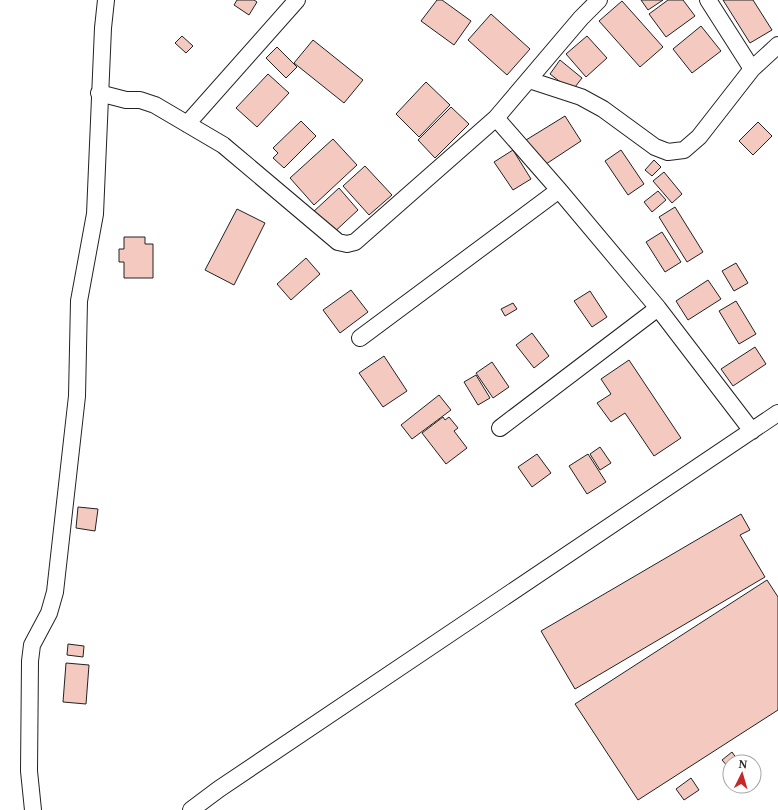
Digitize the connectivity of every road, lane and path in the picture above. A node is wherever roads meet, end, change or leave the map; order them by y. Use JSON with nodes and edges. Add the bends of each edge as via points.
{"nodes":[{"id":1,"x":106,"y":0,"type":"edge"},
{"id":2,"x":296,"y":0,"type":"edge"},
{"id":3,"x":599,"y":0,"type":"edge"},
{"id":4,"x":708,"y":0,"type":"edge"},
{"id":5,"x":778,"y":45,"type":"edge"},
{"id":6,"x":752,"y":69,"type":"junction"},
{"id":7,"x":529,"y":80,"type":"junction"},
{"id":8,"x":99,"y":93,"type":"junction"},
{"id":9,"x":496,"y":118,"type":"junction"},
{"id":10,"x":187,"y":124,"type":"junction"},
{"id":11,"x":559,"y":190,"type":"junction"},
{"id":12,"x":658,"y":308,"type":"junction"},
{"id":13,"x":360,"y":338,"type":"dead end"},
{"id":14,"x":778,"y":413,"type":"edge"},
{"id":15,"x":500,"y":428,"type":"dead end"},
{"id":16,"x":752,"y":431,"type":"junction"},
{"id":17,"x":33,"y":810,"type":"edge"},
{"id":18,"x":191,"y":810,"type":"edge"}],
"edges":[{"from":1,"to":8,"type":"street"},
{"from":2,"to":10,"type":"street"},
{"from":3,"to":7,"type":"street"},
{"from":4,"to":6,"type":"street"},
{"from":5,"to":6,"type":"street"},
{"from":6,"to":7,"type":"street","via":[[699,137],[684,150],[668,152],[655,147],[603,109],[581,97]]},
{"from":7,"to":9,"type":"street"},
{"from":8,"to":10,"type":"street","via":[[155,105]]},
{"from":8,"to":17,"type":"street","via":[[95,214],[79,301],[77,396],[55,592],[49,613],[32,644],[30,661],[29,771]]},
{"from":9,"to":10,"type":"street","via":[[355,242],[347,244],[338,242],[223,145]]},
{"from":9,"to":11,"type":"street"},
{"from":11,"to":12,"type":"street"},
{"from":11,"to":13,"type":"street"},
{"from":12,"to":15,"type":"street"},
{"from":12,"to":16,"type":"street"},
{"from":14,"to":16,"type":"street"},
{"from":16,"to":18,"type":"street"}]}
